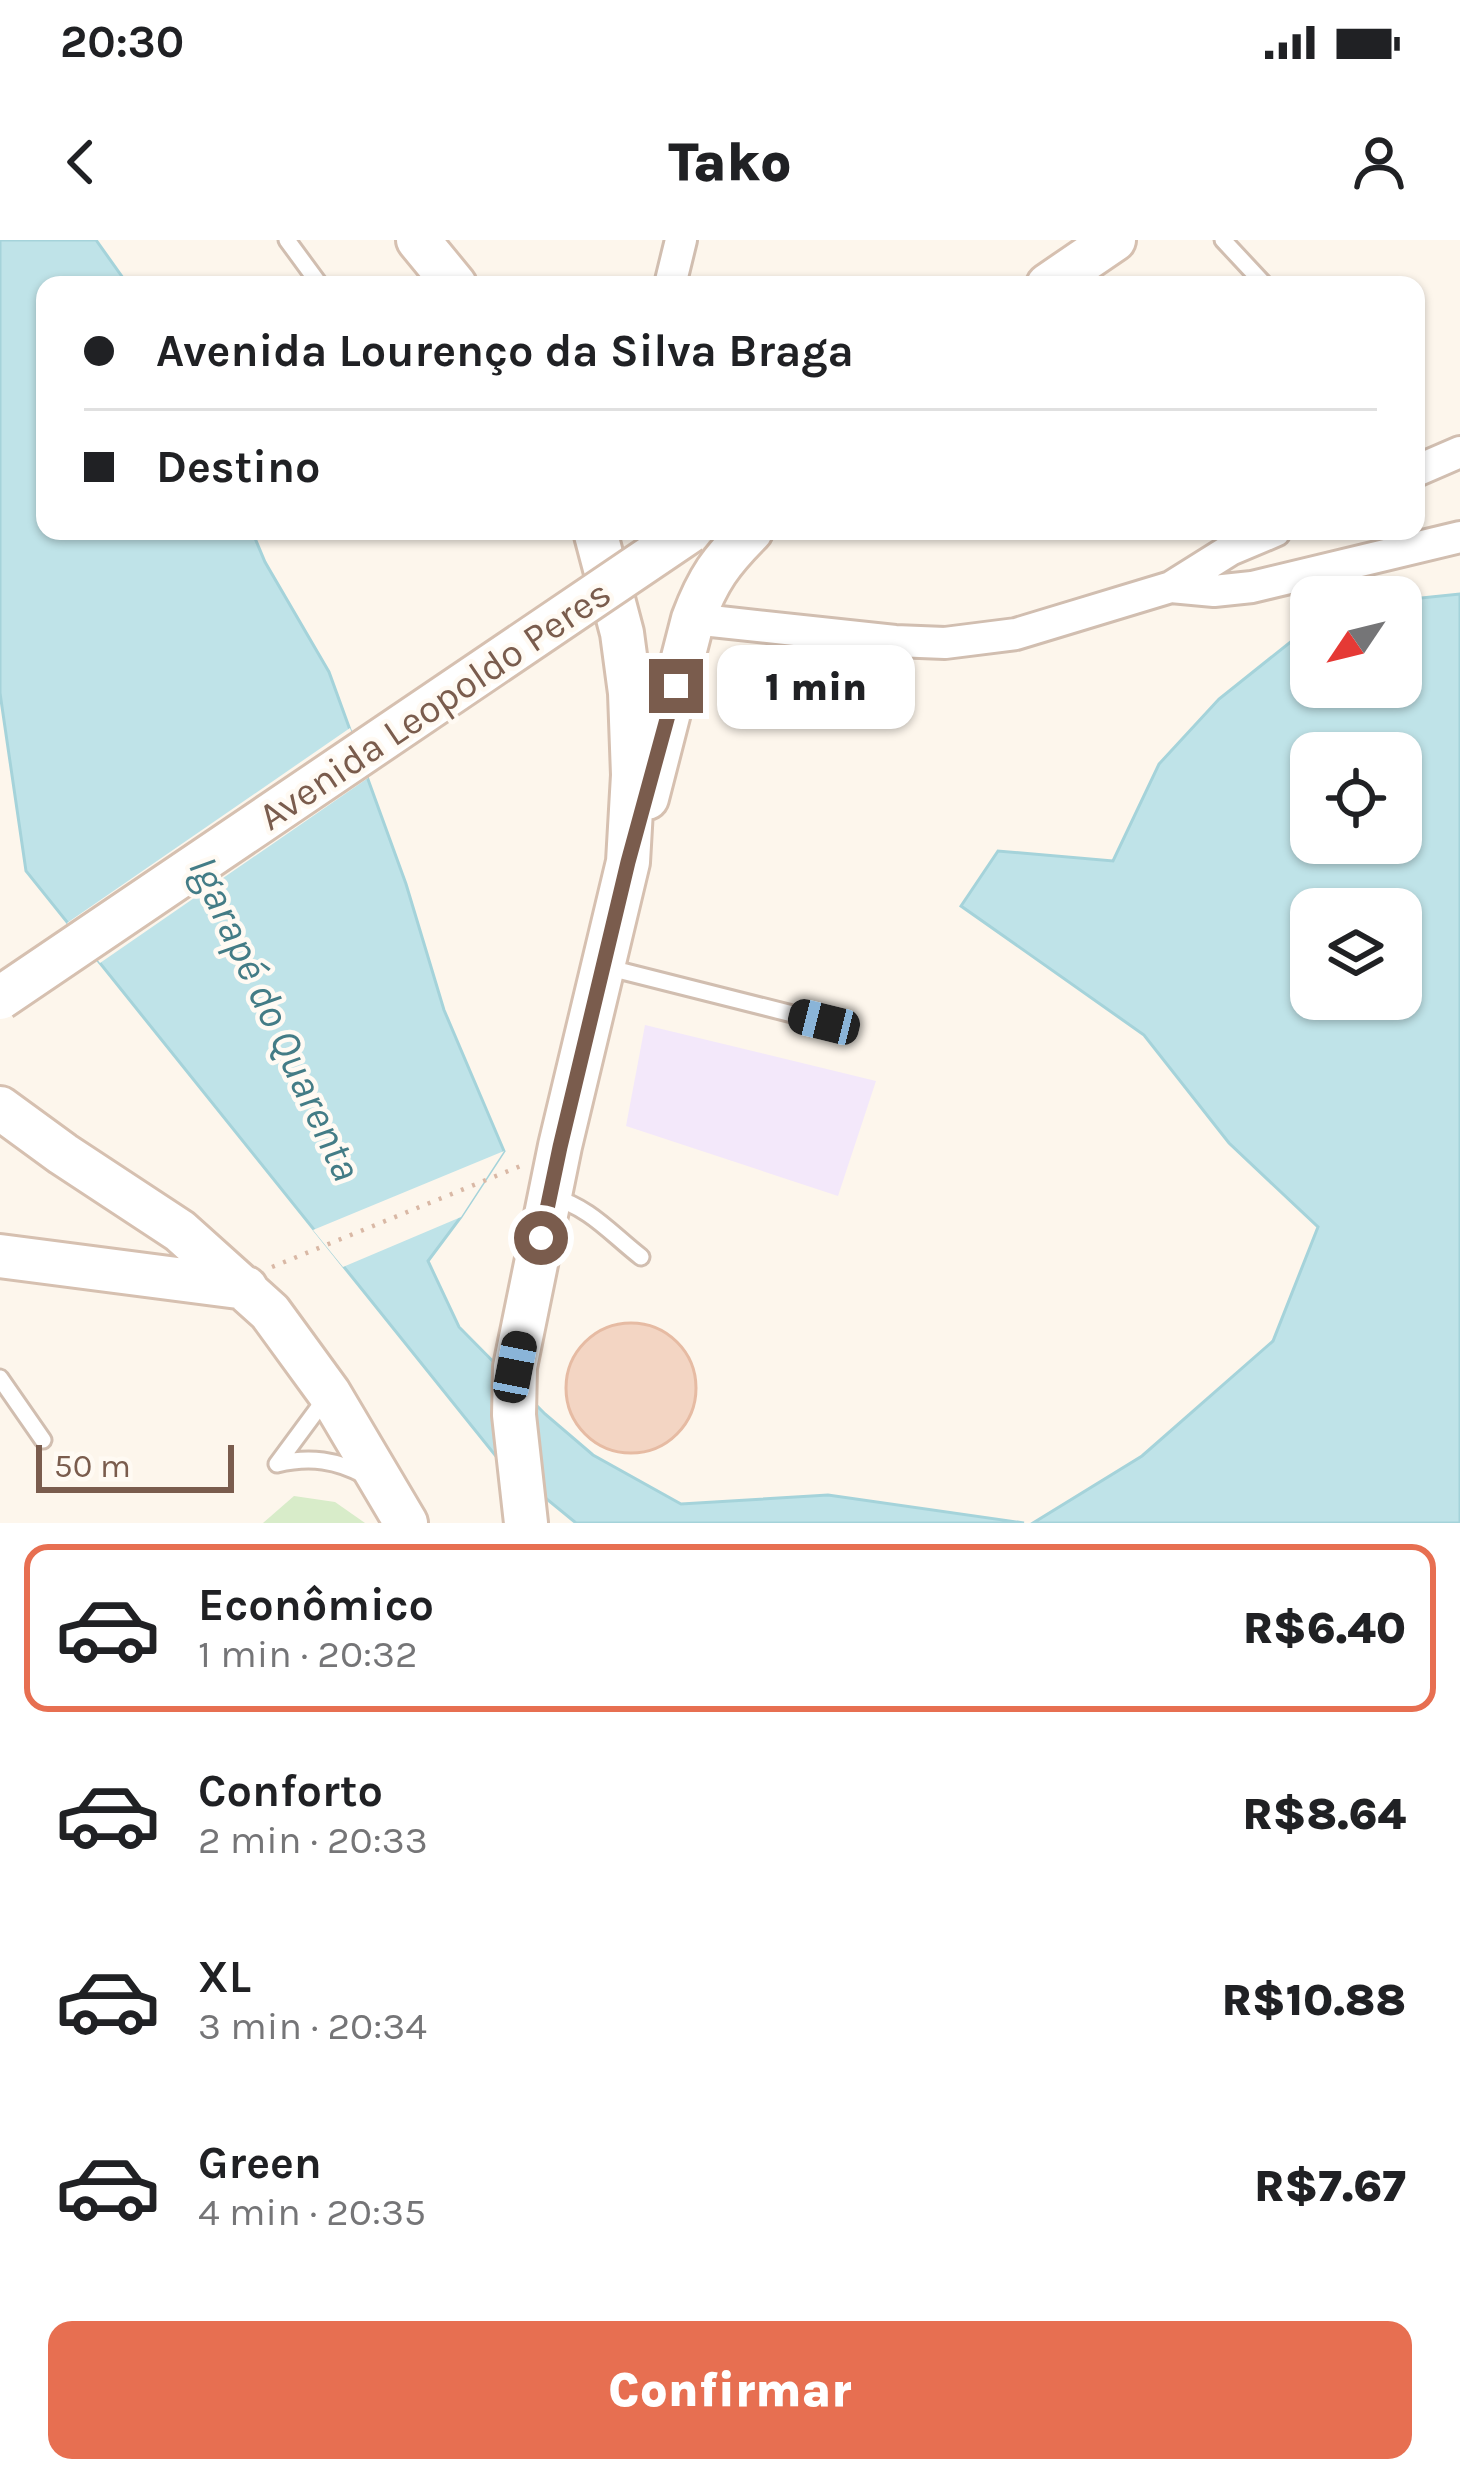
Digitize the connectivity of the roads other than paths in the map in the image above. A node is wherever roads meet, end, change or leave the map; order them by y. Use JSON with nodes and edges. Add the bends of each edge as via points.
{"nodes":[{"id":1,"x":287,"y":240,"type":"edge"},
{"id":2,"x":418,"y":240,"type":"edge"},
{"id":3,"x":681,"y":240,"type":"edge"},
{"id":4,"x":1114,"y":240,"type":"edge"},
{"id":5,"x":1223,"y":240,"type":"edge"},
{"id":6,"x":313,"y":276,"type":"edge"},
{"id":7,"x":448,"y":276,"type":"edge"},
{"id":8,"x":672,"y":276,"type":"edge"},
{"id":9,"x":1061,"y":276,"type":"edge"},
{"id":10,"x":1257,"y":276,"type":"edge"},
{"id":11,"x":1460,"y":452,"type":"edge"},
{"id":12,"x":1425,"y":467,"type":"edge"},
{"id":13,"x":1460,"y":537,"type":"edge"},
{"id":14,"x":597,"y":540,"type":"edge"},
{"id":15,"x":652,"y":540,"type":"edge"},
{"id":16,"x":677,"y":540,"type":"edge"},
{"id":17,"x":743,"y":540,"type":"edge"},
{"id":18,"x":1253,"y":540,"type":"edge"},
{"id":19,"x":719,"y":564,"type":"junction"},
{"id":20,"x":1171,"y":587,"type":"junction"},
{"id":21,"x":693,"y":619,"type":"junction"},
{"id":22,"x":628,"y":862,"type":"junction"},
{"id":23,"x":603,"y":967,"type":"junction"},
{"id":24,"x":0,"y":998,"type":"edge"},
{"id":25,"x":824,"y":1022,"type":"dead end"},
{"id":26,"x":0,"y":1108,"type":"edge"},
{"id":27,"x":535,"y":1181,"type":"junction"},
{"id":28,"x":0,"y":1256,"type":"edge"},
{"id":29,"x":641,"y":1257,"type":"dead end"},
{"id":30,"x":261,"y":1276,"type":"junction"},
{"id":31,"x":0,"y":1378,"type":"edge"},
{"id":32,"x":329,"y":1393,"type":"junction"},
{"id":33,"x":43,"y":1440,"type":"dead end"},
{"id":34,"x":396,"y":1505,"type":"edge"},
{"id":35,"x":524,"y":1519,"type":"edge"}],
"edges":[{"from":1,"to":6,"type":"lane"},
{"from":2,"to":7,"type":"street"},
{"from":3,"to":8,"type":"street"},
{"from":4,"to":9,"type":"street"},
{"from":5,"to":10,"type":"lane"},
{"from":11,"to":12,"type":"street"},
{"from":13,"to":20,"type":"street","via":[[1252,587]]},
{"from":14,"to":22,"type":"street","via":[[630,693]]},
{"from":15,"to":19,"type":"street","via":[[680,562]]},
{"from":16,"to":24,"type":"street","name":"Avenida Leopoldo Peres","bridge":true},
{"from":17,"to":19,"type":"street"},
{"from":18,"to":20,"type":"street"},
{"from":19,"to":21,"type":"street"},
{"from":20,"to":21,"type":"street","via":[[1016,634],[945,643]]},
{"from":21,"to":22,"type":"street"},
{"from":22,"to":23,"type":"street"},
{"from":23,"to":25,"type":"lane"},
{"from":23,"to":27,"type":"street"},
{"from":26,"to":30,"type":"street","via":[[180,1231]]},
{"from":27,"to":29,"type":"lane"},
{"from":27,"to":35,"type":"street","via":[[515,1367]]},
{"from":28,"to":30,"type":"street"},
{"from":30,"to":32,"type":"street","via":[[270,1312]]},
{"from":31,"to":33,"type":"lane"},
{"from":32,"to":34,"type":"street"},
{"from":32,"to":34,"type":"lane","via":[[277,1465],[328,1460],[355,1470]]}]}
